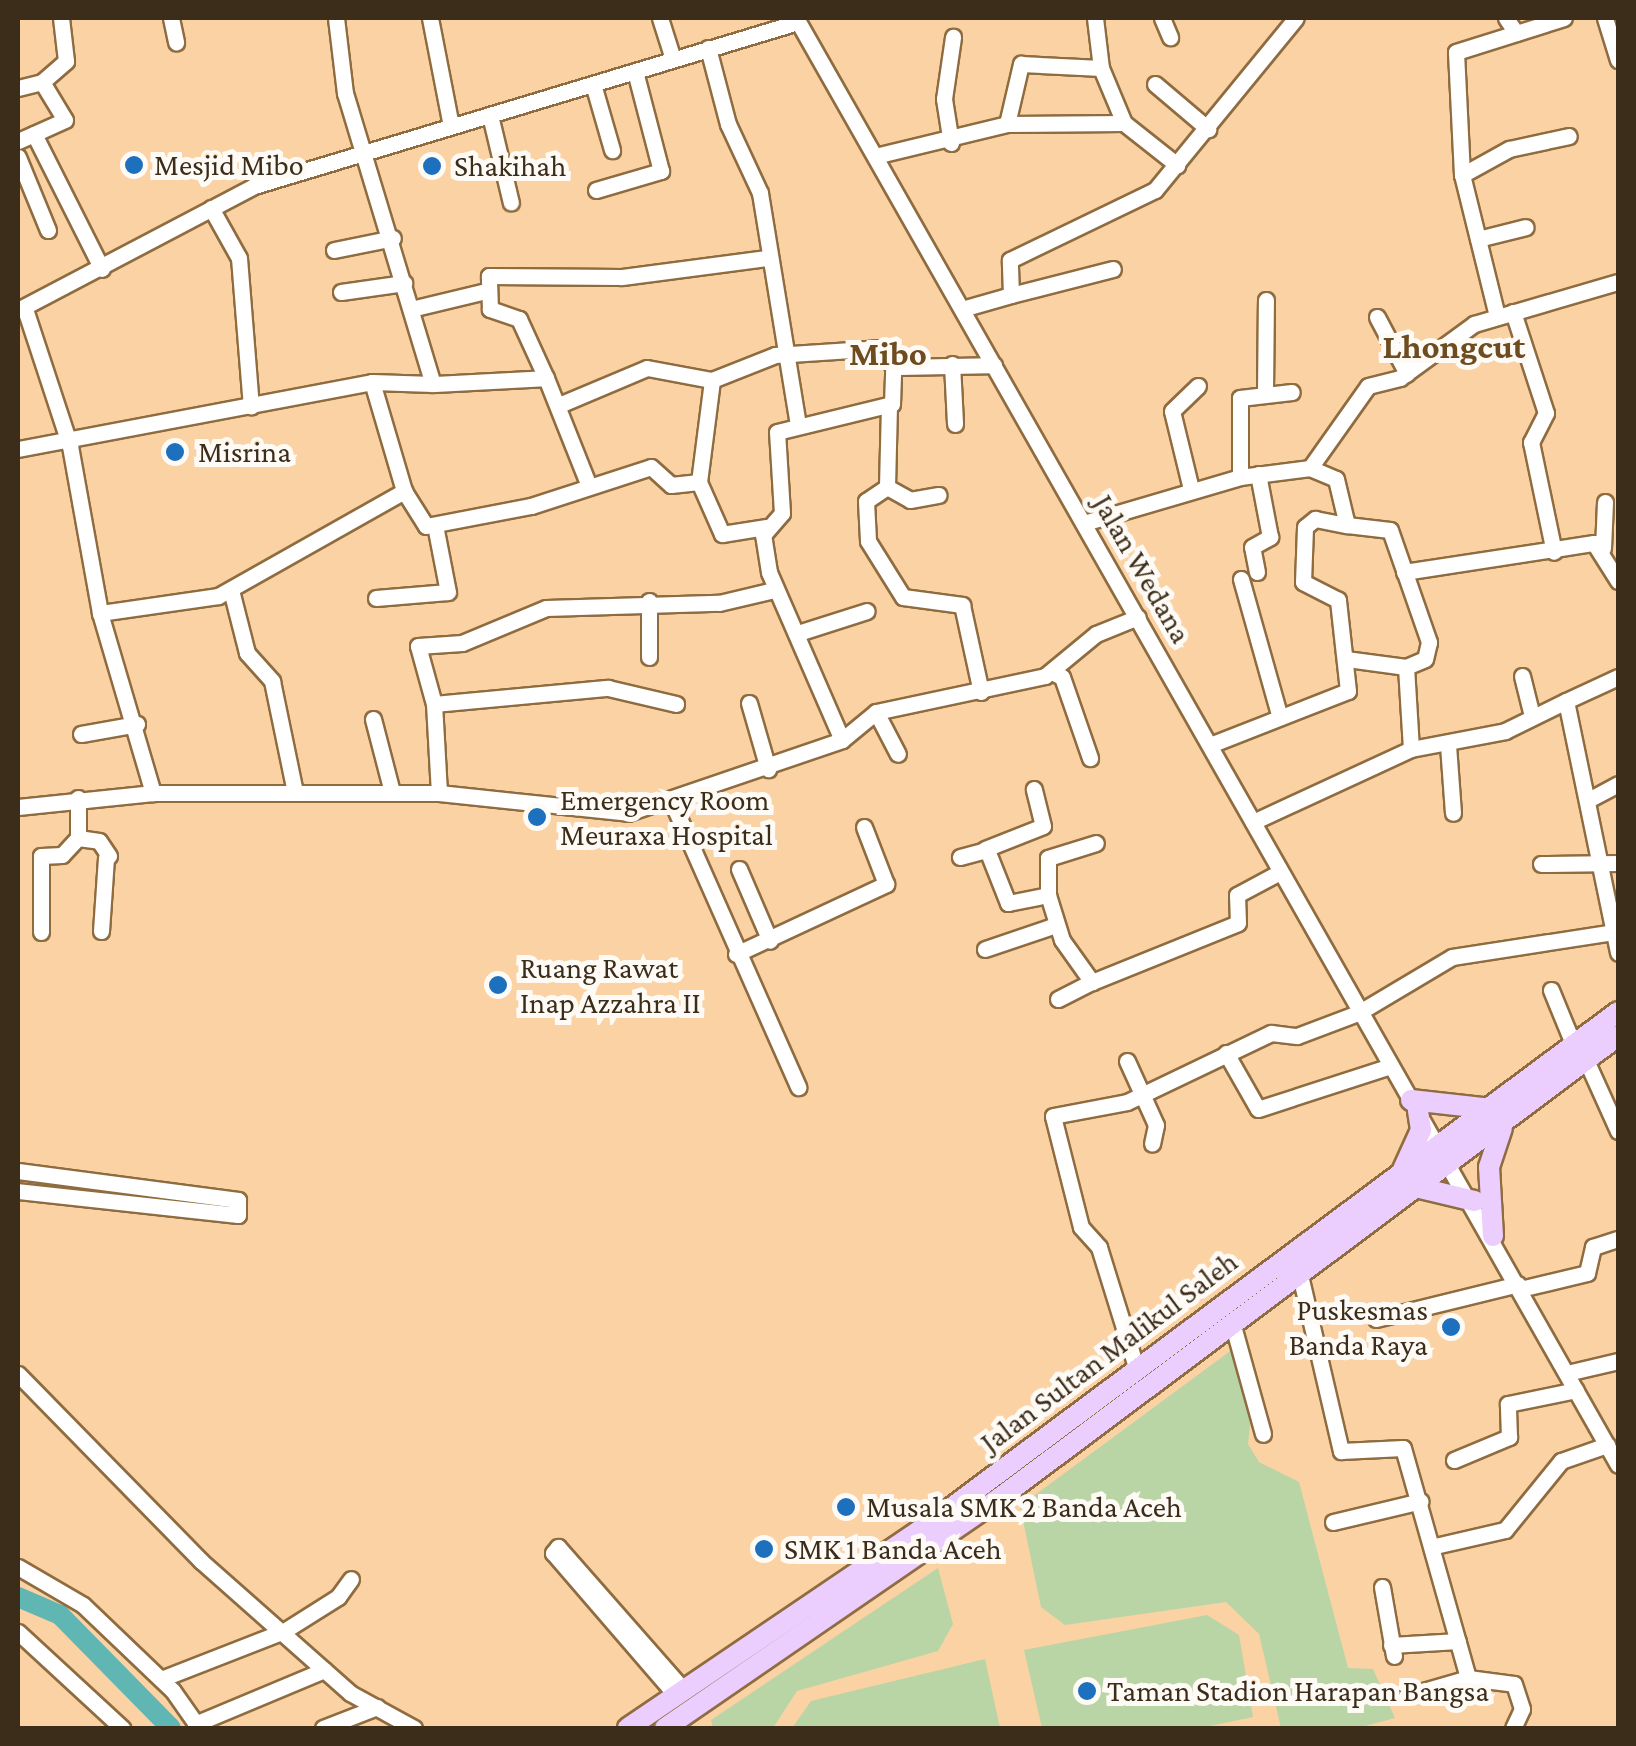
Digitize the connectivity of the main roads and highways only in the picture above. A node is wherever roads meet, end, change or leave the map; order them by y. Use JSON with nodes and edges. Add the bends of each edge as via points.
{"nodes":[{"id":1,"x":1618,"y":1012,"type":"edge"},
{"id":2,"x":1618,"y":1036,"type":"edge"},
{"id":3,"x":1580,"y":1053,"type":"junction"},
{"id":4,"x":1498,"y":1116,"type":"junction"},
{"id":5,"x":1447,"y":1156,"type":"junction"},
{"id":6,"x":1400,"y":1176,"type":"junction"},
{"id":7,"x":1419,"y":1188,"type":"junction"},
{"id":8,"x":1474,"y":1201,"type":"road end"},
{"id":9,"x":1494,"y":1236,"type":"road end"},
{"id":10,"x":1221,"y":1323,"type":"junction"},
{"id":11,"x":1075,"y":1430,"type":"junction"},
{"id":12,"x":784,"y":1636,"type":"junction"},
{"id":13,"x":628,"y":1728,"type":"edge"},
{"id":14,"x":664,"y":1728,"type":"edge"}],
"edges":[{"from":1,"to":3,"type":"main road","name":"Jalan Sultan Malikul Saleh"},
{"from":2,"to":3,"type":"main road","name":"Jalan Sultan Malikul Saleh"},
{"from":3,"to":4,"type":"main road","name":"Jalan Sultan Malikul Saleh"},
{"from":4,"to":5,"type":"main road","name":"Jalan Sultan Malikul Saleh"},
{"from":4,"to":6,"type":"main road","via":[[1414,1105],[1420,1130]]},
{"from":4,"to":9,"type":"main road","via":[[1489,1167]]},
{"from":5,"to":6,"type":"main road","name":"Jalan Sultan Malikul Saleh"},
{"from":5,"to":7,"type":"main road","name":"Jalan Sultan Malikul Saleh"},
{"from":6,"to":10,"type":"main road","name":"Jalan Sultan Malikul Saleh"},
{"from":7,"to":8,"type":"main road"},
{"from":7,"to":10,"type":"main road","name":"Jalan Sultan Malikul Saleh"},
{"from":10,"to":11,"type":"main road","name":"Jalan Sultan Malikul Saleh"},
{"from":10,"to":11,"type":"main road","name":"Jalan Sultan Malikul Saleh","via":[[1137,1370]]},
{"from":11,"to":12,"type":"main road","name":"Jalan Sultan Malikul Saleh"},
{"from":12,"to":13,"type":"main road","name":"Jalan Sultan Malikul Saleh","via":[[678,1690]]},
{"from":12,"to":14,"type":"main road","name":"Jalan Sultan Malikul Saleh"}]}
